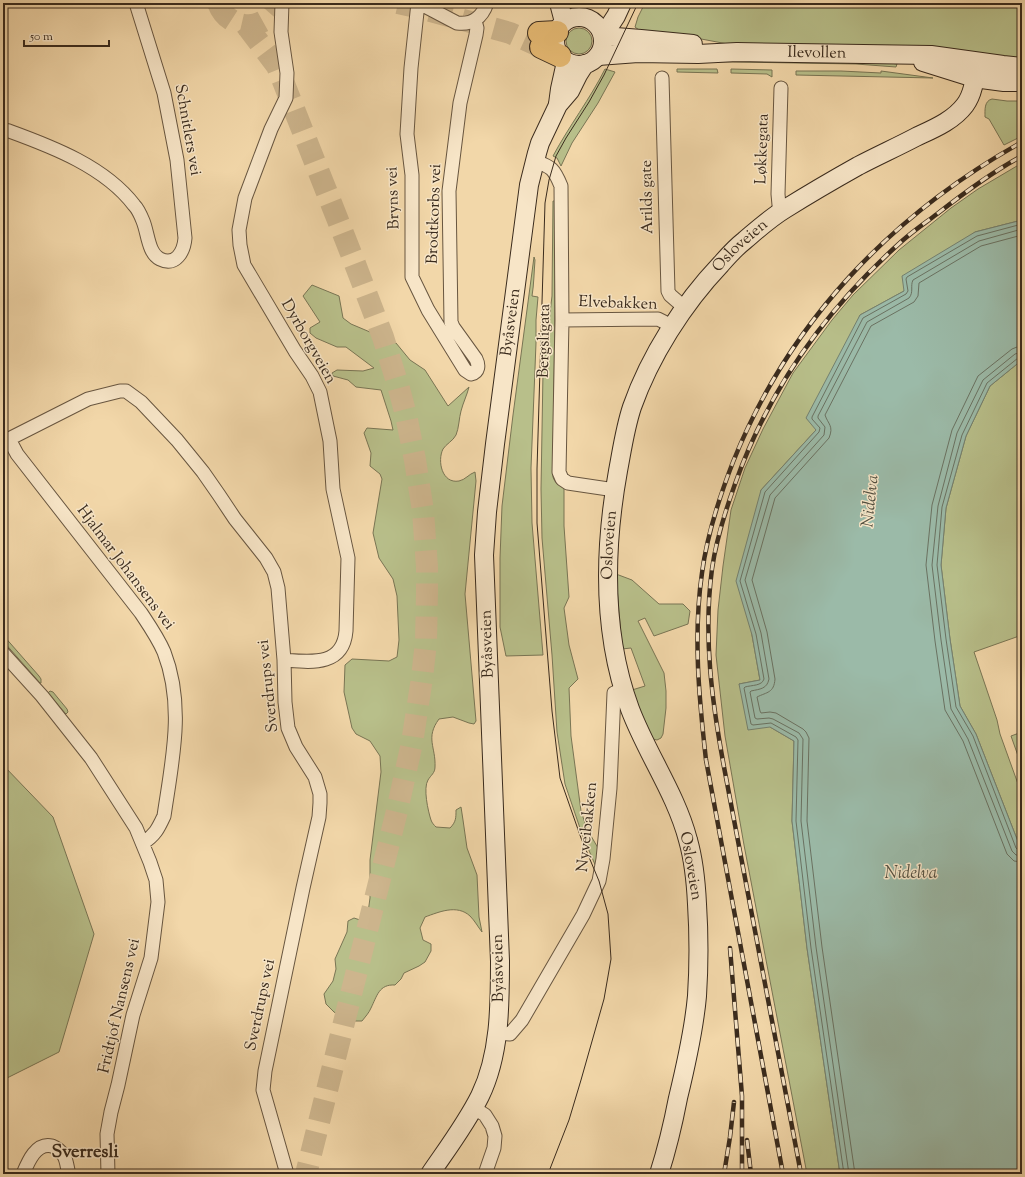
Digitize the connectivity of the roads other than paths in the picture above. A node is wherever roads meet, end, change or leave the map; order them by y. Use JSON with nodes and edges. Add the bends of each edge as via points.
{"nodes":[{"id":1,"x":136,"y":3,"type":"edge"},
{"id":2,"x":282,"y":3,"type":"edge"},
{"id":3,"x":419,"y":3,"type":"edge"},
{"id":4,"x":487,"y":3,"type":"edge"},
{"id":5,"x":559,"y":3,"type":"edge"},
{"id":6,"x":574,"y":3,"type":"edge"},
{"id":7,"x":620,"y":5,"type":"edge"},
{"id":8,"x":435,"y":7,"type":"edge"},
{"id":9,"x":589,"y":19,"type":"junction"},
{"id":10,"x":475,"y":21,"type":"junction"},
{"id":11,"x":550,"y":33,"type":"junction"},
{"id":12,"x":603,"y":36,"type":"junction"},
{"id":13,"x":641,"y":39,"type":"junction"},
{"id":14,"x":737,"y":52,"type":"junction"},
{"id":15,"x":563,"y":59,"type":"junction"},
{"id":16,"x":592,"y":60,"type":"junction"},
{"id":17,"x":1022,"y":67,"type":"edge"},
{"id":18,"x":976,"y":70,"type":"junction"},
{"id":19,"x":662,"y":78,"type":"dead end"},
{"id":20,"x":1022,"y":82,"type":"edge"},
{"id":21,"x":781,"y":88,"type":"dead end"},
{"id":22,"x":558,"y":105,"type":"junction"},
{"id":23,"x":3,"y":130,"type":"edge"},
{"id":24,"x":535,"y":161,"type":"junction"},
{"id":25,"x":782,"y":211,"type":"junction"},
{"id":26,"x":685,"y":308,"type":"junction"},
{"id":27,"x":562,"y":320,"type":"junction"},
{"id":28,"x":672,"y":326,"type":"junction"},
{"id":29,"x":471,"y":374,"type":"joint"},
{"id":30,"x":6,"y":440,"type":"edge"},
{"id":31,"x":615,"y":490,"type":"junction"},
{"id":32,"x":3,"y":653,"type":"edge"},
{"id":33,"x":284,"y":660,"type":"junction"},
{"id":34,"x":623,"y":688,"type":"junction"},
{"id":35,"x":143,"y":843,"type":"junction"},
{"id":36,"x":497,"y":1033,"type":"junction"},
{"id":37,"x":474,"y":1108,"type":"junction"},
{"id":38,"x":23,"y":1174,"type":"edge"},
{"id":39,"x":69,"y":1174,"type":"edge"},
{"id":40,"x":108,"y":1174,"type":"edge"},
{"id":41,"x":288,"y":1174,"type":"edge"},
{"id":42,"x":430,"y":1174,"type":"edge"},
{"id":43,"x":485,"y":1174,"type":"edge"},
{"id":44,"x":659,"y":1174,"type":"edge"}],
"edges":[{"from":1,"to":23,"type":"street","name":"Schnitlers vei","via":[[164,93],[177,160],[185,238],[179,256],[162,260],[154,253],[143,220],[135,206],[121,190],[95,170],[51,147]]},
{"from":2,"to":33,"type":"street","name":"Dyrborgveien","via":[[281,32],[288,73],[286,98],[245,198],[239,230],[240,245],[244,265],[320,392],[330,441],[333,488],[348,558],[346,631],[341,649],[334,656],[324,660]]},
{"from":3,"to":8,"type":"street"},
{"from":3,"to":29,"type":"street","name":"Bryns vei","via":[[411,68],[407,134],[412,175],[412,277],[428,310],[465,370]]},
{"from":4,"to":10,"type":"street"},
{"from":5,"to":11,"type":"main road"},
{"from":6,"to":9,"type":"main road"},
{"from":7,"to":9,"type":"main road"},
{"from":7,"to":12,"type":"main road","via":[[612,24]]},
{"from":7,"to":13,"type":"main road","via":[[628,26]]},
{"from":8,"to":10,"type":"street","via":[[457,24]]},
{"from":9,"to":11,"type":"main road","via":[[575,17]]},
{"from":9,"to":12,"type":"main road","via":[[600,29]]},
{"from":10,"to":29,"type":"street","name":"Brodtkorbs vei","via":[[476,35],[460,103],[449,190],[451,322],[478,364],[474,374]]},
{"from":11,"to":15,"type":"highway"},
{"from":12,"to":13,"type":"main road","name":"Ilevollen"},
{"from":12,"to":16,"type":"main road","via":[[602,49]]},
{"from":13,"to":14,"type":"main road","name":"Ilevollen"},
{"from":14,"to":16,"type":"main road","name":"Ilevollen","via":[[638,53]]},
{"from":14,"to":18,"type":"main road","name":"Ilevollen","via":[[931,55]]},
{"from":15,"to":16,"type":"main road","via":[[577,65]]},
{"from":15,"to":22,"type":"main road","name":"Byåsveien"},
{"from":16,"to":22,"type":"main road","name":"Byåsveien","via":[[578,74],[570,91]]},
{"from":17,"to":18,"type":"main road","name":"Ilevollen"},
{"from":18,"to":20,"type":"main road","name":"Ilevollen","via":[[1004,82]]},
{"from":18,"to":25,"type":"main road","name":"Osloveien","via":[[966,104],[948,121],[859,166]]},
{"from":19,"to":26,"type":"street","name":"Arilds gate","via":[[668,291]]},
{"from":21,"to":25,"type":"street","name":"Løkkegata","via":[[778,194]]},
{"from":22,"to":24,"type":"main road","name":"Byåsveien","via":[[540,143]]},
{"from":24,"to":27,"type":"street","name":"Bergsligata","via":[[552,169],[561,186]]},
{"from":24,"to":36,"type":"main road","name":"Byåsveien","via":[[524,224],[495,444],[484,555],[500,961]]},
{"from":25,"to":26,"type":"main road","name":"Osloveien","via":[[740,244],[711,274]]},
{"from":26,"to":28,"type":"main road","name":"Osloveien"},
{"from":27,"to":28,"type":"street","name":"Elvebakken","via":[[658,319]]},
{"from":27,"to":31,"type":"street","name":"Bergsligata","via":[[559,472],[562,479],[568,483]]},
{"from":28,"to":31,"type":"main road","name":"Osloveien","via":[[647,373],[632,409]]},
{"from":30,"to":33,"type":"street","name":"Sverdrups vei","via":[[88,399],[126,391],[177,440],[269,562],[278,588]]},
{"from":30,"to":35,"type":"street","name":"Hjalmar Johansens vei","via":[[141,613],[164,651],[170,668],[176,698],[175,745],[171,773],[160,827]]},
{"from":31,"to":34,"type":"main road","name":"Osloveien","via":[[608,546],[609,604],[614,649]]},
{"from":32,"to":35,"type":"street","name":"Fridtjof Nansens vei","via":[[42,696],[91,758]]},
{"from":33,"to":41,"type":"street","name":"Sverdrups vei","via":[[289,733],[316,781],[320,794],[319,817],[265,1071],[264,1090]]},
{"from":34,"to":36,"type":"street","name":"Nyveibakken","via":[[614,693],[610,788],[599,881],[583,915],[522,1020],[510,1034]]},
{"from":34,"to":44,"type":"main road","name":"Osloveien","via":[[648,752],[682,821],[694,868],[699,925],[697,998],[683,1079]]},
{"from":35,"to":40,"type":"street","name":"Fridtjof Nansens vei","via":[[156,880],[158,902],[151,958],[133,1015],[107,1134]]},
{"from":36,"to":37,"type":"main road","name":"Byåsveien","via":[[491,1066]]},
{"from":37,"to":42,"type":"main road","name":"Byåsveien"},
{"from":37,"to":43,"type":"street","via":[[485,1115],[495,1136],[494,1148]]},
{"from":38,"to":39,"type":"street","via":[[34,1153],[45,1146],[50,1146],[64,1155]]}]}
